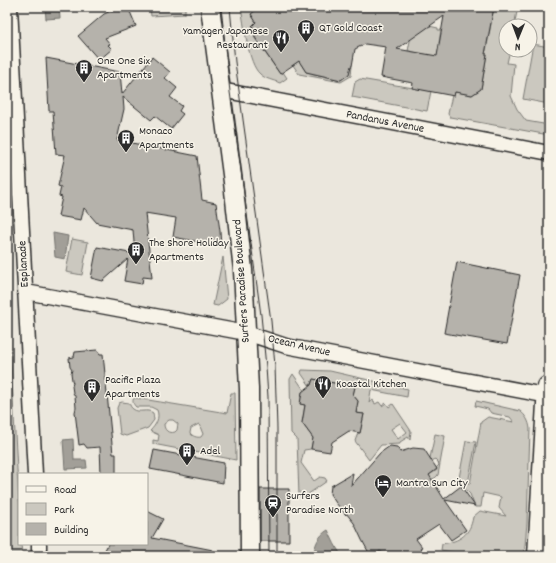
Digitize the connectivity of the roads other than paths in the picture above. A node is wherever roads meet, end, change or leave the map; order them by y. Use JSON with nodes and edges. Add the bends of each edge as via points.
{"nodes":[{"id":1,"x":10,"y":7,"type":"edge"},
{"id":2,"x":210,"y":7,"type":"edge"},
{"id":3,"x":221,"y":90,"type":"junction"},
{"id":4,"x":549,"y":153,"type":"edge"},
{"id":5,"x":26,"y":292,"type":"junction"},
{"id":6,"x":246,"y":333,"type":"junction"},
{"id":7,"x":549,"y":393,"type":"edge"},
{"id":8,"x":35,"y":473,"type":"edge"},
{"id":9,"x":39,"y":545,"type":"edge"},
{"id":10,"x":39,"y":556,"type":"edge"},
{"id":11,"x":250,"y":556,"type":"edge"},
{"id":12,"x":539,"y":556,"type":"edge"}],
"edges":[{"from":1,"to":5,"type":"street","name":"Esplanade"},
{"from":2,"to":3,"type":"street","name":"Surfers Paradise Boulevard"},
{"from":3,"to":4,"type":"street","name":"Pandanus Avenue"},
{"from":3,"to":6,"type":"street","name":"Surfers Paradise Boulevard","via":[[243,270]]},
{"from":5,"to":6,"type":"street","name":"Ocean Avenue"},
{"from":5,"to":8,"type":"street","name":"Esplanade"},
{"from":6,"to":7,"type":"street","name":"Ocean Avenue","via":[[286,346]]},
{"from":6,"to":11,"type":"street","name":"Surfers Paradise Boulevard"},
{"from":7,"to":12,"type":"highway"},
{"from":9,"to":10,"type":"street"}]}
